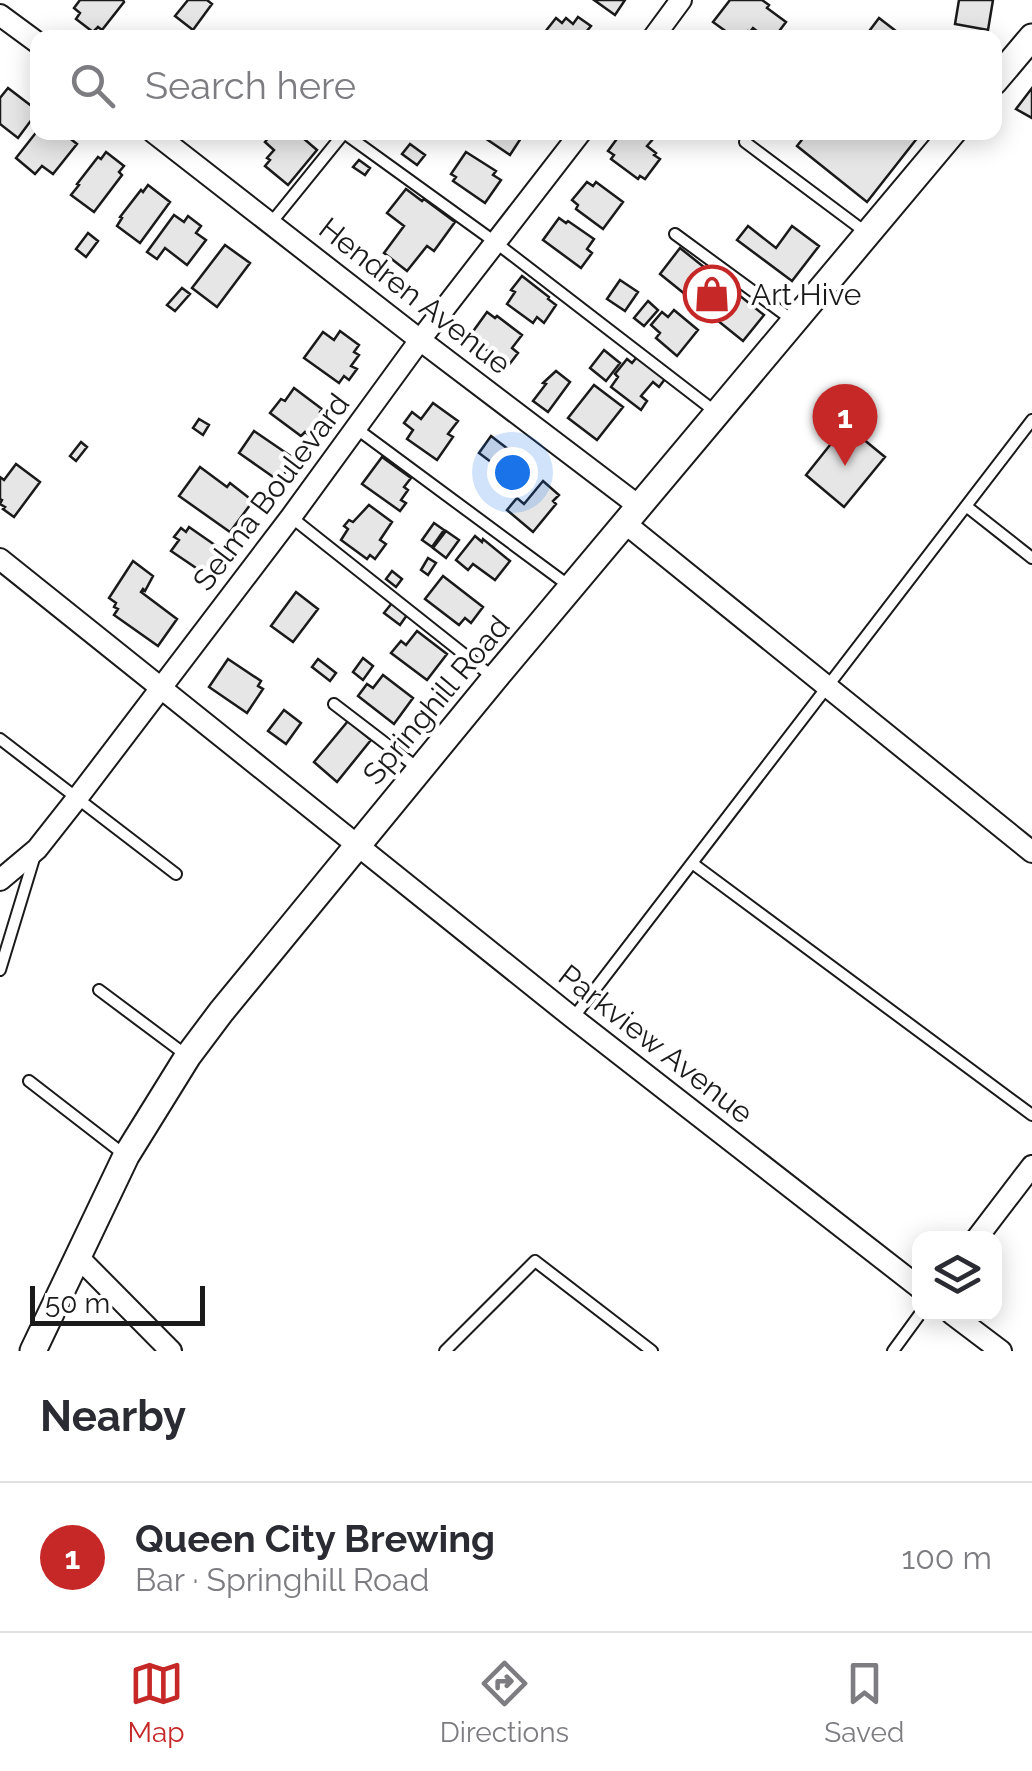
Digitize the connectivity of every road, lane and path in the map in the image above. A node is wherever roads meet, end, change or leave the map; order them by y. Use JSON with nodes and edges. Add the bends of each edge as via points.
{"nodes":[{"id":1,"x":681,"y":0,"type":"edge"},
{"id":2,"x":0,"y":14,"type":"edge"},
{"id":3,"x":659,"y":30,"type":"edge"},
{"id":4,"x":1032,"y":37,"type":"edge"},
{"id":5,"x":30,"y":38,"type":"edge"},
{"id":6,"x":1002,"y":73,"type":"edge"},
{"id":7,"x":163,"y":140,"type":"edge"},
{"id":8,"x":338,"y":140,"type":"edge"},
{"id":9,"x":354,"y":140,"type":"edge"},
{"id":10,"x":567,"y":140,"type":"edge"},
{"id":11,"x":946,"y":140,"type":"edge"},
{"id":12,"x":745,"y":142,"type":"dead end"},
{"id":13,"x":271,"y":223,"type":"junction"},
{"id":14,"x":674,"y":234,"type":"dead end"},
{"id":15,"x":868,"y":234,"type":"junction"},
{"id":16,"x":495,"y":242,"type":"junction"},
{"id":17,"x":795,"y":322,"type":"junction"},
{"id":18,"x":420,"y":340,"type":"junction"},
{"id":19,"x":718,"y":413,"type":"junction"},
{"id":20,"x":1032,"y":420,"type":"edge"},
{"id":21,"x":357,"y":429,"type":"junction"},
{"id":22,"x":966,"y":506,"type":"junction"},
{"id":23,"x":633,"y":515,"type":"junction"},
{"id":24,"x":291,"y":517,"type":"junction"},
{"id":25,"x":0,"y":558,"type":"edge"},
{"id":26,"x":1032,"y":558,"type":"edge"},
{"id":27,"x":572,"y":588,"type":"junction"},
{"id":28,"x":495,"y":678,"type":"junction"},
{"id":29,"x":827,"y":687,"type":"junction"},
{"id":30,"x":162,"y":688,"type":"junction"},
{"id":31,"x":334,"y":704,"type":"dead end"},
{"id":32,"x":0,"y":739,"type":"edge"},
{"id":33,"x":420,"y":770,"type":"junction"},
{"id":34,"x":78,"y":797,"type":"junction"},
{"id":35,"x":358,"y":844,"type":"junction"},
{"id":36,"x":37,"y":849,"type":"junction"},
{"id":37,"x":1032,"y":852,"type":"edge"},
{"id":38,"x":692,"y":863,"type":"junction"},
{"id":39,"x":176,"y":874,"type":"dead end"},
{"id":40,"x":0,"y":880,"type":"edge"},
{"id":41,"x":0,"y":970,"type":"edge"},
{"id":42,"x":99,"y":990,"type":"dead end"},
{"id":43,"x":574,"y":1018,"type":"junction"},
{"id":44,"x":188,"y":1056,"type":"junction"},
{"id":45,"x":29,"y":1080,"type":"dead end"},
{"id":46,"x":1032,"y":1115,"type":"edge"},
{"id":47,"x":126,"y":1156,"type":"junction"},
{"id":48,"x":1032,"y":1166,"type":"edge"},
{"id":49,"x":982,"y":1231,"type":"edge"},
{"id":50,"x":77,"y":1256,"type":"junction"},
{"id":51,"x":912,"y":1282,"type":"edge"},
{"id":52,"x":915,"y":1321,"type":"edge"},
{"id":53,"x":961,"y":1321,"type":"edge"},
{"id":54,"x":33,"y":1351,"type":"edge"},
{"id":55,"x":171,"y":1351,"type":"edge"},
{"id":56,"x":445,"y":1351,"type":"edge"},
{"id":57,"x":652,"y":1351,"type":"edge"},
{"id":58,"x":893,"y":1351,"type":"edge"},
{"id":59,"x":1001,"y":1351,"type":"edge"}],
"edges":[{"from":1,"to":3,"type":"street"},
{"from":2,"to":5,"type":"street"},
{"from":4,"to":6,"type":"street"},
{"from":7,"to":13,"type":"street","name":"Hendren Avenue"},
{"from":8,"to":13,"type":"lane"},
{"from":9,"to":16,"type":"lane"},
{"from":10,"to":16,"type":"street","name":"Selma Boulevard"},
{"from":11,"to":15,"type":"street","name":"Springhill Road"},
{"from":12,"to":15,"type":"lane"},
{"from":13,"to":18,"type":"street","name":"Hendren Avenue"},
{"from":14,"to":17,"type":"lane"},
{"from":15,"to":17,"type":"street","name":"Springhill Road"},
{"from":16,"to":18,"type":"street","name":"Selma Boulevard"},
{"from":16,"to":19,"type":"lane"},
{"from":17,"to":19,"type":"street","name":"Springhill Road"},
{"from":18,"to":21,"type":"street","name":"Selma Boulevard"},
{"from":18,"to":23,"type":"street","name":"Hendren Avenue"},
{"from":19,"to":23,"type":"street","name":"Springhill Road"},
{"from":20,"to":22,"type":"lane"},
{"from":21,"to":24,"type":"street","name":"Selma Boulevard"},
{"from":21,"to":27,"type":"lane"},
{"from":22,"to":26,"type":"lane"},
{"from":22,"to":29,"type":"lane"},
{"from":23,"to":27,"type":"street","name":"Springhill Road"},
{"from":23,"to":29,"type":"street","name":"Hendren Avenue"},
{"from":24,"to":28,"type":"lane"},
{"from":24,"to":30,"type":"street","name":"Selma Boulevard"},
{"from":25,"to":30,"type":"street","name":"Parkview Avenue"},
{"from":27,"to":28,"type":"street","name":"Springhill Road"},
{"from":28,"to":33,"type":"street","name":"Springhill Road"},
{"from":29,"to":37,"type":"street","name":"Hendren Avenue"},
{"from":29,"to":38,"type":"lane"},
{"from":30,"to":34,"type":"street","name":"Selma Boulevard"},
{"from":30,"to":35,"type":"street","name":"Parkview Avenue"},
{"from":31,"to":33,"type":"lane"},
{"from":32,"to":34,"type":"lane"},
{"from":33,"to":35,"type":"street","name":"Springhill Road"},
{"from":34,"to":36,"type":"street","name":"Selma Boulevard"},
{"from":34,"to":39,"type":"lane"},
{"from":35,"to":43,"type":"street","name":"Parkview Avenue"},
{"from":35,"to":44,"type":"street","name":"Springhill Road"},
{"from":36,"to":40,"type":"street","name":"Selma Boulevard"},
{"from":36,"to":41,"type":"lane"},
{"from":38,"to":43,"type":"lane"},
{"from":38,"to":46,"type":"lane"},
{"from":42,"to":44,"type":"lane"},
{"from":43,"to":51,"type":"street","name":"Parkview Avenue"},
{"from":44,"to":47,"type":"street","name":"Springhill Road"},
{"from":45,"to":47,"type":"lane"},
{"from":47,"to":50,"type":"street","name":"Springhill Road"},
{"from":48,"to":49,"type":"street"},
{"from":50,"to":54,"type":"street","name":"Springhill Road"},
{"from":50,"to":55,"type":"street"},
{"from":52,"to":58,"type":"lane"},
{"from":53,"to":59,"type":"street"},
{"from":56,"to":57,"type":"lane","via":[[535,1261]]}]}
